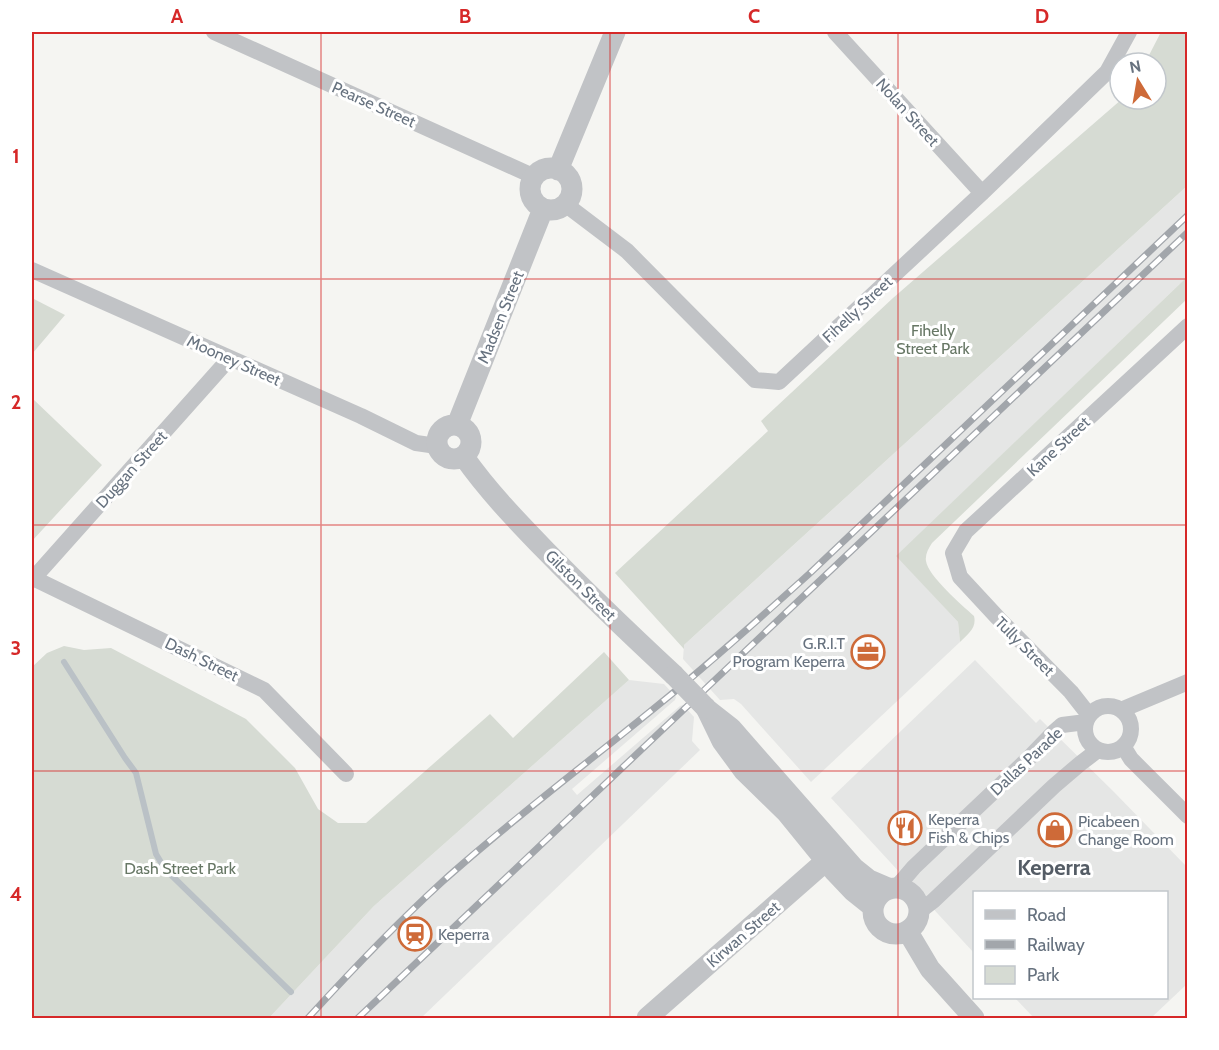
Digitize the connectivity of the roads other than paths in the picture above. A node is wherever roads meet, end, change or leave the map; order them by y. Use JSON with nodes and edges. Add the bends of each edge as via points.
{"nodes":[{"id":1,"x":214,"y":32,"type":"edge"},
{"id":2,"x":615,"y":32,"type":"edge"},
{"id":3,"x":835,"y":32,"type":"edge"},
{"id":4,"x":1129,"y":32,"type":"edge"},
{"id":5,"x":558,"y":170,"type":"junction"},
{"id":6,"x":535,"y":177,"type":"junction"},
{"id":7,"x":982,"y":193,"type":"junction"},
{"id":8,"x":565,"y":204,"type":"junction"},
{"id":9,"x":543,"y":209,"type":"junction"},
{"id":10,"x":32,"y":270,"type":"edge"},
{"id":11,"x":1188,"y":326,"type":"edge"},
{"id":12,"x":230,"y":359,"type":"junction"},
{"id":13,"x":457,"y":425,"type":"junction"},
{"id":14,"x":437,"y":446,"type":"junction"},
{"id":15,"x":464,"y":457,"type":"junction"},
{"id":16,"x":960,"y":577,"type":"joint"},
{"id":17,"x":32,"y":579,"type":"edge"},
{"id":18,"x":1188,"y":681,"type":"edge"},
{"id":19,"x":1121,"y":710,"type":"junction"},
{"id":20,"x":1088,"y":718,"type":"junction"},
{"id":21,"x":1123,"y":747,"type":"junction"},
{"id":22,"x":1098,"y":750,"type":"junction"},
{"id":23,"x":346,"y":774,"type":"dead end"},
{"id":24,"x":1188,"y":816,"type":"edge"},
{"id":25,"x":832,"y":855,"type":"junction"},
{"id":26,"x":893,"y":888,"type":"junction"},
{"id":27,"x":873,"y":907,"type":"junction"},
{"id":28,"x":920,"y":911,"type":"junction"},
{"id":29,"x":908,"y":932,"type":"junction"},
{"id":30,"x":652,"y":1017,"type":"edge"},
{"id":31,"x":974,"y":1018,"type":"edge"}],
"edges":[{"from":1,"to":6,"type":"street","name":"Pearse Street"},
{"from":2,"to":5,"type":"street"},
{"from":3,"to":7,"type":"street","name":"Nolan Street"},
{"from":4,"to":7,"type":"street","name":"Fihelly Street","via":[[1107,72]]},
{"from":5,"to":6,"type":"street","via":[[547,169]]},
{"from":5,"to":8,"type":"street","via":[[566,175],[572,188]]},
{"from":6,"to":9,"type":"street","via":[[531,195]]},
{"from":7,"to":8,"type":"street","name":"Fihelly Street","via":[[778,382],[755,380],[627,252]]},
{"from":8,"to":9,"type":"street","via":[[558,209]]},
{"from":9,"to":13,"type":"street","name":"Madsen Street"},
{"from":10,"to":12,"type":"street","name":"Mooney Street"},
{"from":11,"to":16,"type":"street","name":"Kane Street","via":[[966,531],[953,553]]},
{"from":12,"to":14,"type":"street","name":"Mooney Street","via":[[416,443]]},
{"from":12,"to":17,"type":"street","name":"Duggan Street"},
{"from":13,"to":14,"type":"street","via":[[440,432]]},
{"from":13,"to":15,"type":"street","via":[[467,431],[471,440]]},
{"from":14,"to":15,"type":"street","via":[[446,458]]},
{"from":15,"to":25,"type":"street","name":"Gilston Street","bridge":true,"via":[[506,510],[705,708],[744,771]]},
{"from":16,"to":20,"type":"street","name":"Tully Street","via":[[1071,692]]},
{"from":17,"to":23,"type":"street","name":"Dash Street","via":[[264,690]]},
{"from":18,"to":19,"type":"street"},
{"from":19,"to":20,"type":"street","via":[[1101,707]]},
{"from":19,"to":21,"type":"street","via":[[1131,728]]},
{"from":20,"to":22,"type":"street","via":[[1086,735]]},
{"from":20,"to":26,"type":"street","name":"Dallas Parade","via":[[1062,725]]},
{"from":21,"to":22,"type":"street","via":[[1111,752]]},
{"from":21,"to":24,"type":"street"},
{"from":22,"to":28,"type":"street"},
{"from":25,"to":26,"type":"street","name":"Gilston Street","via":[[879,885]]},
{"from":25,"to":27,"type":"street","name":"Gilston Street","via":[[853,891]]},
{"from":25,"to":30,"type":"street","name":"Kirwan Street"},
{"from":26,"to":27,"type":"street","via":[[879,895]]},
{"from":26,"to":28,"type":"street","via":[[915,897]]},
{"from":27,"to":29,"type":"street","via":[[875,922],[886,933]]},
{"from":28,"to":29,"type":"street","via":[[917,923]]},
{"from":29,"to":31,"type":"street","via":[[930,969]]}]}
